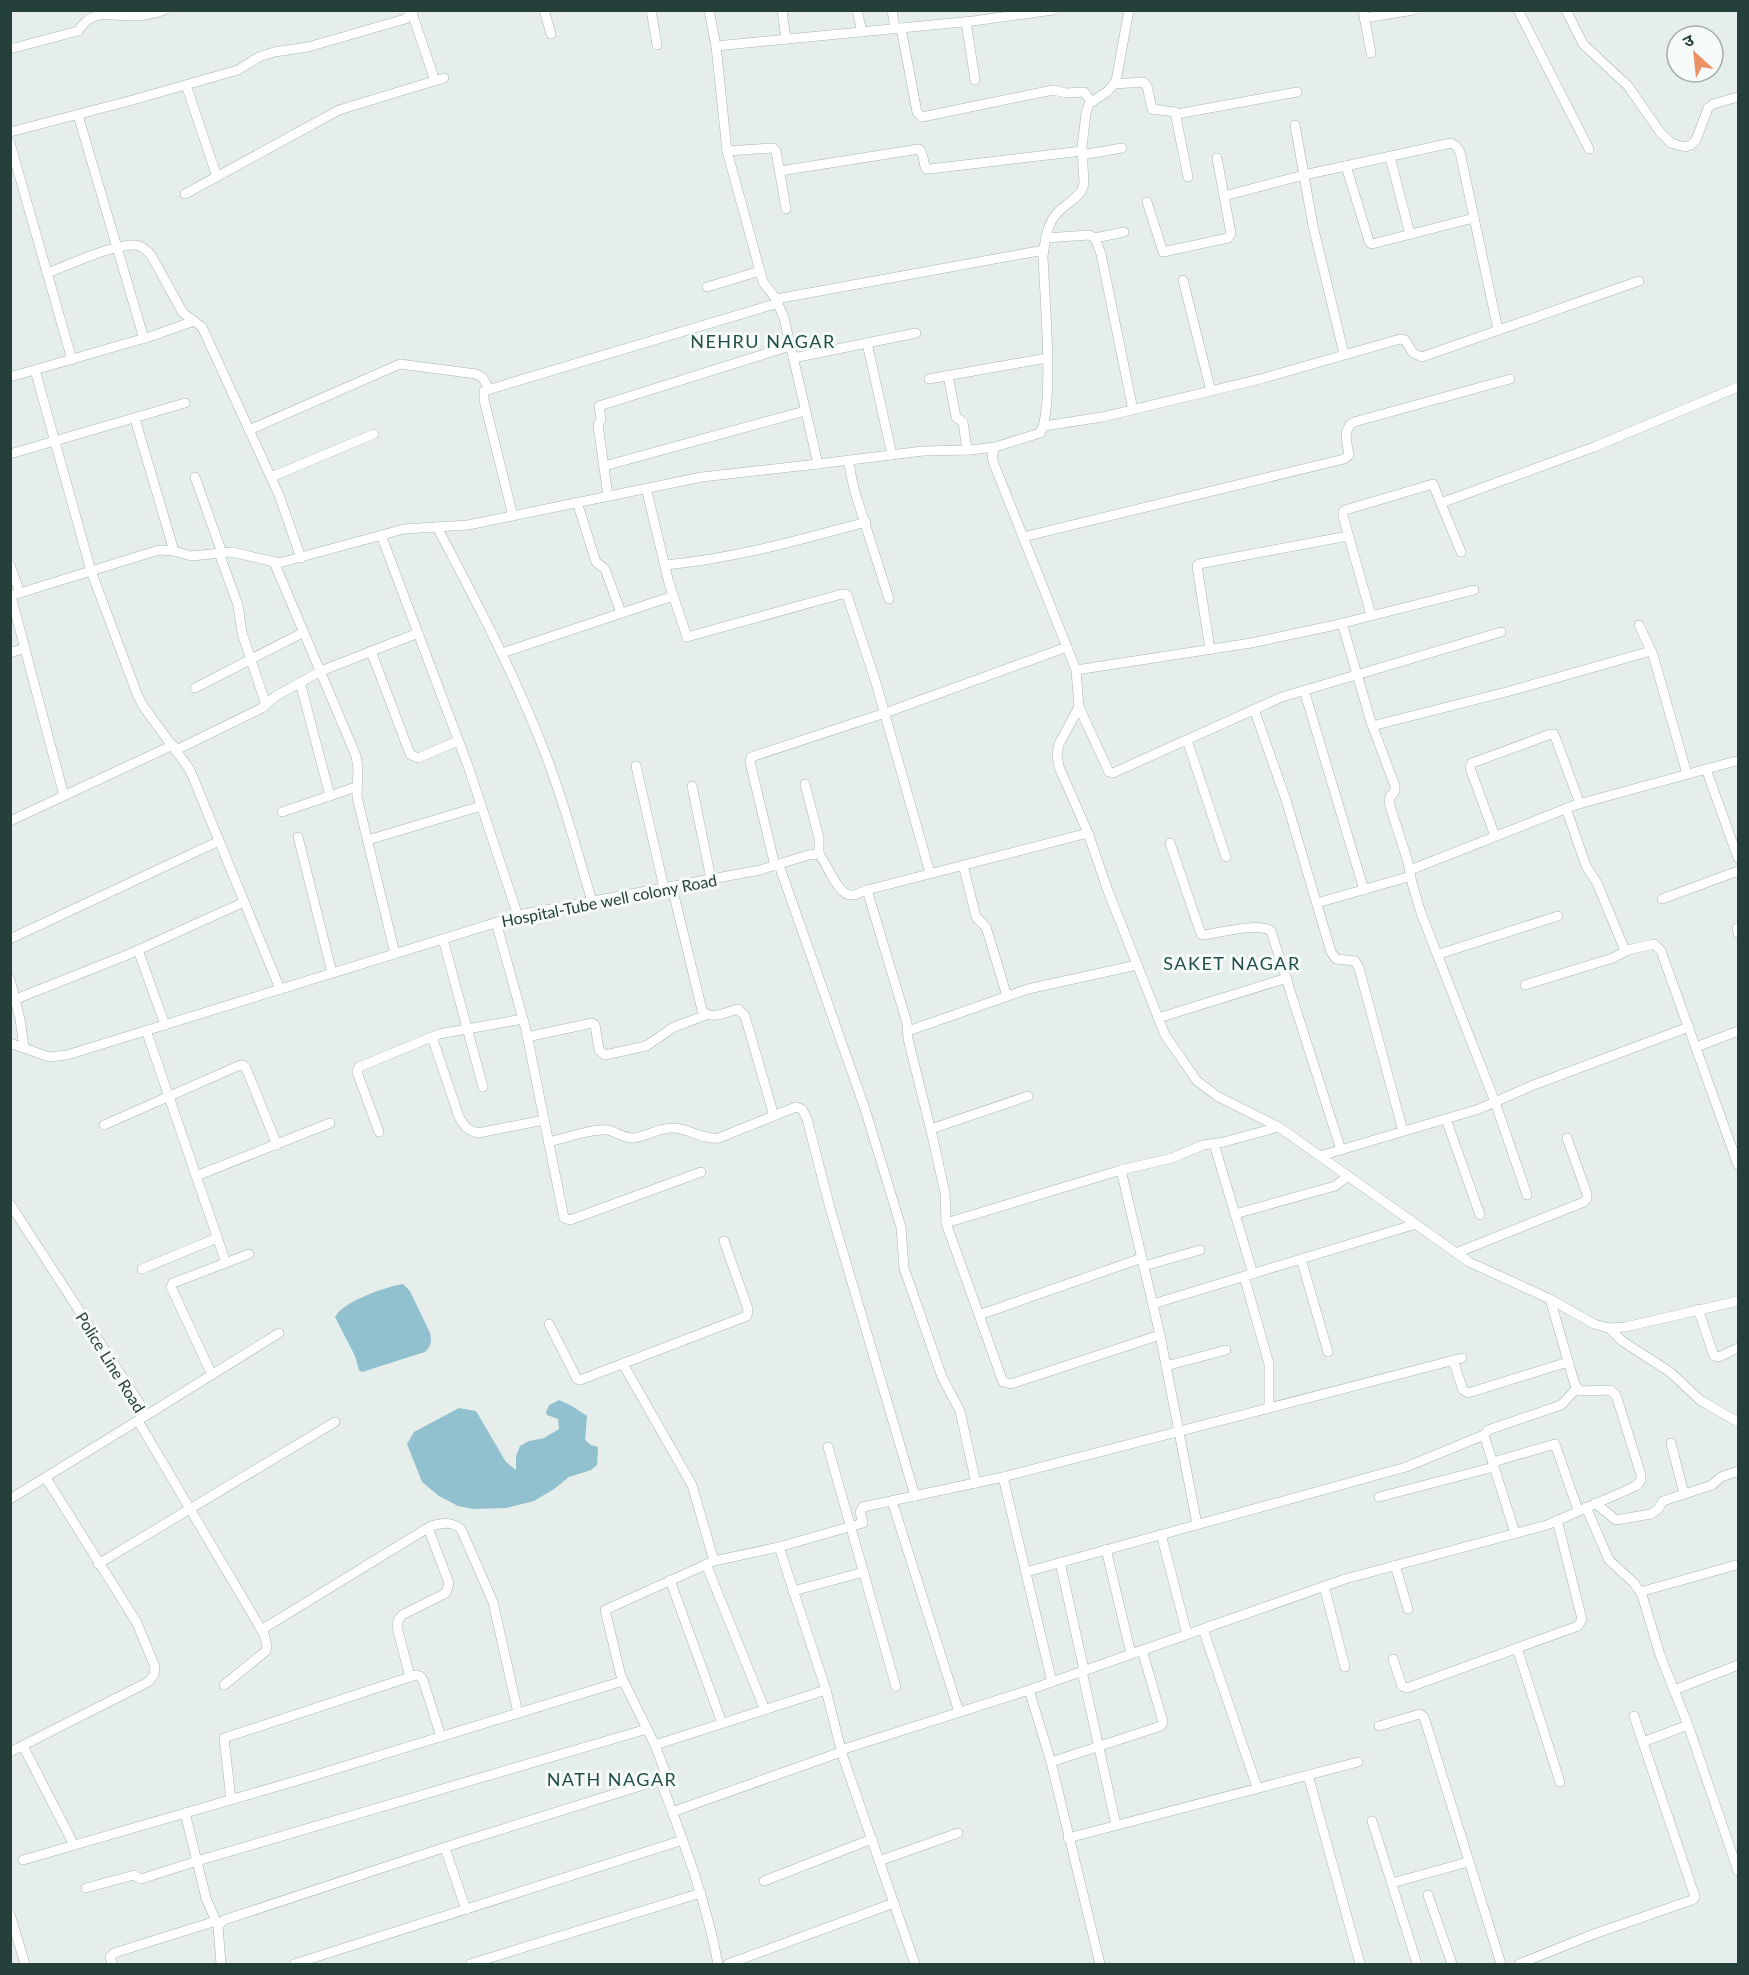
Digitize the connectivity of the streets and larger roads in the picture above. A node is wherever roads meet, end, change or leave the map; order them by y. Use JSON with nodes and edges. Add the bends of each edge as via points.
{"nodes":[{"id":1,"x":81,"y":10,"type":"edge"},
{"id":2,"x":164,"y":10,"type":"edge"},
{"id":3,"x":544,"y":10,"type":"edge"},
{"id":4,"x":651,"y":10,"type":"edge"},
{"id":5,"x":709,"y":10,"type":"edge"},
{"id":6,"x":782,"y":10,"type":"edge"},
{"id":7,"x":857,"y":10,"type":"edge"},
{"id":8,"x":892,"y":10,"type":"edge"},
{"id":9,"x":959,"y":10,"type":"edge"},
{"id":10,"x":1053,"y":10,"type":"edge"},
{"id":11,"x":1129,"y":10,"type":"edge"},
{"id":12,"x":1414,"y":10,"type":"edge"},
{"id":13,"x":1518,"y":10,"type":"edge"},
{"id":14,"x":1566,"y":10,"type":"edge"},
{"id":15,"x":149,"y":12,"type":"edge"},
{"id":16,"x":412,"y":12,"type":"edge"},
{"id":17,"x":1382,"y":12,"type":"edge"},
{"id":18,"x":1012,"y":13,"type":"edge"},
{"id":19,"x":1364,"y":14,"type":"edge"},
{"id":20,"x":84,"y":21,"type":"junction"},
{"id":21,"x":964,"y":22,"type":"junction"},
{"id":22,"x":898,"y":28,"type":"junction"},
{"id":23,"x":862,"y":32,"type":"junction"},
{"id":24,"x":551,"y":34,"type":"dead end"},
{"id":25,"x":786,"y":39,"type":"junction"},
{"id":26,"x":657,"y":45,"type":"dead end"},
{"id":27,"x":716,"y":46,"type":"junction"},
{"id":28,"x":10,"y":50,"type":"edge"},
{"id":29,"x":1371,"y":53,"type":"dead end"},
{"id":30,"x":975,"y":80,"type":"dead end"},
{"id":31,"x":1115,"y":84,"type":"junction"},
{"id":32,"x":186,"y":85,"type":"junction"},
{"id":33,"x":1296,"y":92,"type":"dead end"},
{"id":34,"x":1738,"y":97,"type":"edge"},
{"id":35,"x":1092,"y":102,"type":"junction"},
{"id":36,"x":78,"y":114,"type":"junction"},
{"id":37,"x":1177,"y":114,"type":"junction"},
{"id":38,"x":1295,"y":125,"type":"dead end"},
{"id":39,"x":10,"y":132,"type":"edge"},
{"id":40,"x":10,"y":143,"type":"edge"},
{"id":41,"x":1122,"y":148,"type":"dead end"},
{"id":42,"x":1589,"y":148,"type":"dead end"},
{"id":43,"x":727,"y":151,"type":"junction"},
{"id":44,"x":1082,"y":153,"type":"junction"},
{"id":45,"x":1389,"y":157,"type":"junction"},
{"id":46,"x":1217,"y":158,"type":"dead end"},
{"id":47,"x":1347,"y":166,"type":"junction"},
{"id":48,"x":780,"y":171,"type":"junction"},
{"id":49,"x":1304,"y":175,"type":"junction"},
{"id":50,"x":216,"y":177,"type":"junction"},
{"id":51,"x":1188,"y":177,"type":"dead end"},
{"id":52,"x":185,"y":194,"type":"dead end"},
{"id":53,"x":1224,"y":196,"type":"junction"},
{"id":54,"x":1147,"y":202,"type":"dead end"},
{"id":55,"x":786,"y":209,"type":"dead end"},
{"id":56,"x":1474,"y":218,"type":"junction"},
{"id":57,"x":1124,"y":232,"type":"dead end"},
{"id":58,"x":1410,"y":234,"type":"junction"},
{"id":59,"x":1046,"y":238,"type":"junction"},
{"id":60,"x":1095,"y":238,"type":"junction"},
{"id":61,"x":117,"y":247,"type":"junction"},
{"id":62,"x":1044,"y":250,"type":"junction"},
{"id":63,"x":760,"y":271,"type":"junction"},
{"id":64,"x":47,"y":273,"type":"junction"},
{"id":65,"x":1183,"y":280,"type":"dead end"},
{"id":66,"x":1639,"y":280,"type":"dead end"},
{"id":67,"x":708,"y":287,"type":"dead end"},
{"id":68,"x":777,"y":301,"type":"junction"},
{"id":69,"x":194,"y":321,"type":"junction"},
{"id":70,"x":1498,"y":330,"type":"junction"},
{"id":71,"x":916,"y":333,"type":"dead end"},
{"id":72,"x":144,"y":339,"type":"junction"},
{"id":73,"x":867,"y":343,"type":"junction"},
{"id":74,"x":790,"y":346,"type":"junction"},
{"id":75,"x":1344,"y":354,"type":"junction"},
{"id":76,"x":793,"y":358,"type":"junction"},
{"id":77,"x":1047,"y":358,"type":"junction"},
{"id":78,"x":72,"y":360,"type":"junction"},
{"id":79,"x":35,"y":370,"type":"junction"},
{"id":80,"x":948,"y":375,"type":"junction"},
{"id":81,"x":10,"y":377,"type":"edge"},
{"id":82,"x":929,"y":379,"type":"dead end"},
{"id":83,"x":1510,"y":379,"type":"dead end"},
{"id":84,"x":1738,"y":387,"type":"edge"},
{"id":85,"x":489,"y":389,"type":"junction"},
{"id":86,"x":1211,"y":391,"type":"junction"},
{"id":87,"x":184,"y":403,"type":"dead end"},
{"id":88,"x":1132,"y":410,"type":"junction"},
{"id":89,"x":805,"y":411,"type":"junction"},
{"id":90,"x":135,"y":419,"type":"junction"},
{"id":91,"x":1044,"y":426,"type":"junction"},
{"id":92,"x":249,"y":430,"type":"junction"},
{"id":93,"x":374,"y":434,"type":"dead end"},
{"id":94,"x":55,"y":441,"type":"junction"},
{"id":95,"x":995,"y":447,"type":"junction"},
{"id":96,"x":968,"y":450,"type":"junction"},
{"id":97,"x":10,"y":454,"type":"edge"},
{"id":98,"x":892,"y":455,"type":"junction"},
{"id":99,"x":848,"y":460,"type":"junction"},
{"id":100,"x":818,"y":464,"type":"junction"},
{"id":101,"x":604,"y":466,"type":"junction"},
{"id":102,"x":195,"y":477,"type":"dead end"},
{"id":103,"x":271,"y":477,"type":"junction"},
{"id":104,"x":646,"y":488,"type":"junction"},
{"id":105,"x":608,"y":496,"type":"junction"},
{"id":106,"x":577,"y":502,"type":"junction"},
{"id":107,"x":1441,"y":502,"type":"junction"},
{"id":108,"x":513,"y":516,"type":"junction"},
{"id":109,"x":866,"y":522,"type":"junction"},
{"id":110,"x":437,"y":527,"type":"junction"},
{"id":111,"x":381,"y":536,"type":"junction"},
{"id":112,"x":1348,"y":536,"type":"junction"},
{"id":113,"x":1023,"y":537,"type":"junction"},
{"id":114,"x":174,"y":551,"type":"junction"},
{"id":115,"x":1461,"y":552,"type":"dead end"},
{"id":116,"x":221,"y":553,"type":"junction"},
{"id":117,"x":301,"y":558,"type":"junction"},
{"id":118,"x":274,"y":562,"type":"junction"},
{"id":119,"x":664,"y":565,"type":"junction"},
{"id":120,"x":10,"y":566,"type":"edge"},
{"id":121,"x":91,"y":571,"type":"junction"},
{"id":122,"x":1474,"y":590,"type":"dead end"},
{"id":123,"x":14,"y":595,"type":"edge"},
{"id":124,"x":673,"y":596,"type":"junction"},
{"id":125,"x":889,"y":599,"type":"dead end"},
{"id":126,"x":621,"y":613,"type":"junction"},
{"id":127,"x":1371,"y":615,"type":"junction"},
{"id":128,"x":1342,"y":623,"type":"junction"},
{"id":129,"x":1639,"y":625,"type":"dead end"},
{"id":130,"x":304,"y":632,"type":"junction"},
{"id":131,"x":418,"y":633,"type":"junction"},
{"id":132,"x":1501,"y":633,"type":"dead end"},
{"id":133,"x":1067,"y":647,"type":"junction"},
{"id":134,"x":25,"y":648,"type":"junction"},
{"id":135,"x":1210,"y":649,"type":"junction"},
{"id":136,"x":371,"y":651,"type":"junction"},
{"id":137,"x":1651,"y":651,"type":"junction"},
{"id":138,"x":10,"y":653,"type":"edge"},
{"id":139,"x":502,"y":653,"type":"junction"},
{"id":140,"x":250,"y":660,"type":"junction"},
{"id":141,"x":1076,"y":670,"type":"junction"},
{"id":142,"x":321,"y":671,"type":"junction"},
{"id":143,"x":1357,"y":674,"type":"junction"},
{"id":144,"x":300,"y":682,"type":"junction"},
{"id":145,"x":195,"y":688,"type":"dead end"},
{"id":146,"x":1304,"y":690,"type":"junction"},
{"id":147,"x":266,"y":705,"type":"junction"},
{"id":148,"x":1079,"y":707,"type":"junction"},
{"id":149,"x":1254,"y":709,"type":"junction"},
{"id":150,"x":885,"y":712,"type":"junction"},
{"id":151,"x":1372,"y":726,"type":"junction"},
{"id":152,"x":1187,"y":740,"type":"junction"},
{"id":153,"x":458,"y":741,"type":"junction"},
{"id":154,"x":175,"y":747,"type":"junction"},
{"id":155,"x":1736,"y":761,"type":"dead end"},
{"id":156,"x":636,"y":766,"type":"dead end"},
{"id":157,"x":1706,"y":769,"type":"junction"},
{"id":158,"x":1687,"y":774,"type":"junction"},
{"id":159,"x":805,"y":784,"type":"dead end"},
{"id":160,"x":692,"y":786,"type":"dead end"},
{"id":161,"x":356,"y":787,"type":"junction"},
{"id":162,"x":64,"y":796,"type":"junction"},
{"id":163,"x":330,"y":796,"type":"junction"},
{"id":164,"x":1580,"y":804,"type":"junction"},
{"id":165,"x":481,"y":806,"type":"junction"},
{"id":166,"x":1566,"y":808,"type":"junction"},
{"id":167,"x":282,"y":812,"type":"dead end"},
{"id":168,"x":10,"y":821,"type":"edge"},
{"id":169,"x":1088,"y":833,"type":"junction"},
{"id":170,"x":1495,"y":836,"type":"junction"},
{"id":171,"x":298,"y":837,"type":"dead end"},
{"id":172,"x":368,"y":840,"type":"junction"},
{"id":173,"x":219,"y":841,"type":"junction"},
{"id":174,"x":1170,"y":843,"type":"dead end"},
{"id":175,"x":819,"y":854,"type":"junction"},
{"id":176,"x":1226,"y":857,"type":"dead end"},
{"id":177,"x":1738,"y":858,"type":"edge"},
{"id":178,"x":963,"y":865,"type":"junction"},
{"id":179,"x":777,"y":866,"type":"junction"},
{"id":180,"x":1738,"y":871,"type":"edge"},
{"id":181,"x":930,"y":873,"type":"junction"},
{"id":182,"x":1410,"y":873,"type":"junction"},
{"id":183,"x":711,"y":879,"type":"junction"},
{"id":184,"x":668,"y":887,"type":"junction"},
{"id":185,"x":867,"y":890,"type":"junction"},
{"id":186,"x":1364,"y":890,"type":"junction"},
{"id":187,"x":1662,"y":899,"type":"dead end"},
{"id":188,"x":592,"y":901,"type":"junction"},
{"id":189,"x":244,"y":902,"type":"junction"},
{"id":190,"x":1317,"y":903,"type":"junction"},
{"id":191,"x":518,"y":916,"type":"junction"},
{"id":192,"x":1558,"y":916,"type":"dead end"},
{"id":193,"x":496,"y":922,"type":"junction"},
{"id":194,"x":10,"y":939,"type":"edge"},
{"id":195,"x":443,"y":939,"type":"junction"},
{"id":196,"x":138,"y":950,"type":"junction"},
{"id":197,"x":1628,"y":950,"type":"junction"},
{"id":198,"x":395,"y":954,"type":"junction"},
{"id":199,"x":1438,"y":954,"type":"junction"},
{"id":200,"x":1137,"y":965,"type":"junction"},
{"id":201,"x":332,"y":973,"type":"junction"},
{"id":202,"x":1287,"y":978,"type":"junction"},
{"id":203,"x":10,"y":979,"type":"edge"},
{"id":204,"x":1525,"y":985,"type":"dead end"},
{"id":205,"x":280,"y":989,"type":"junction"},
{"id":206,"x":1007,"y":996,"type":"junction"},
{"id":207,"x":16,"y":999,"type":"junction"},
{"id":208,"x":706,"y":1015,"type":"junction"},
{"id":209,"x":1158,"y":1018,"type":"junction"},
{"id":210,"x":523,"y":1019,"type":"junction"},
{"id":211,"x":165,"y":1025,"type":"junction"},
{"id":212,"x":1689,"y":1027,"type":"junction"},
{"id":213,"x":467,"y":1028,"type":"junction"},
{"id":214,"x":147,"y":1030,"type":"junction"},
{"id":215,"x":908,"y":1031,"type":"junction"},
{"id":216,"x":1738,"y":1031,"type":"edge"},
{"id":217,"x":432,"y":1037,"type":"junction"},
{"id":218,"x":527,"y":1037,"type":"junction"},
{"id":219,"x":10,"y":1043,"type":"edge"},
{"id":220,"x":24,"y":1047,"type":"junction"},
{"id":221,"x":1696,"y":1047,"type":"junction"},
{"id":222,"x":483,"y":1087,"type":"dead end"},
{"id":223,"x":1028,"y":1096,"type":"dead end"},
{"id":224,"x":169,"y":1097,"type":"junction"},
{"id":225,"x":1495,"y":1102,"type":"junction"},
{"id":226,"x":774,"y":1116,"type":"junction"},
{"id":227,"x":1446,"y":1119,"type":"junction"},
{"id":228,"x":544,"y":1120,"type":"junction"},
{"id":229,"x":330,"y":1123,"type":"dead end"},
{"id":230,"x":104,"y":1125,"type":"dead end"},
{"id":231,"x":1279,"y":1127,"type":"junction"},
{"id":232,"x":931,"y":1129,"type":"junction"},
{"id":233,"x":1403,"y":1131,"type":"junction"},
{"id":234,"x":380,"y":1132,"type":"dead end"},
{"id":235,"x":1567,"y":1138,"type":"dead end"},
{"id":236,"x":548,"y":1142,"type":"junction"},
{"id":237,"x":1214,"y":1144,"type":"junction"},
{"id":238,"x":277,"y":1145,"type":"junction"},
{"id":239,"x":1341,"y":1150,"type":"junction"},
{"id":240,"x":1320,"y":1156,"type":"junction"},
{"id":241,"x":1738,"y":1164,"type":"edge"},
{"id":242,"x":1121,"y":1170,"type":"junction"},
{"id":243,"x":701,"y":1172,"type":"dead end"},
{"id":244,"x":196,"y":1176,"type":"junction"},
{"id":245,"x":1348,"y":1176,"type":"junction"},
{"id":246,"x":1527,"y":1196,"type":"dead end"},
{"id":247,"x":10,"y":1204,"type":"edge"},
{"id":248,"x":1235,"y":1214,"type":"junction"},
{"id":249,"x":1480,"y":1215,"type":"dead end"},
{"id":250,"x":946,"y":1223,"type":"junction"},
{"id":251,"x":1416,"y":1224,"type":"junction"},
{"id":252,"x":217,"y":1238,"type":"junction"},
{"id":253,"x":724,"y":1241,"type":"dead end"},
{"id":254,"x":1200,"y":1250,"type":"dead end"},
{"id":255,"x":1456,"y":1253,"type":"junction"},
{"id":256,"x":249,"y":1254,"type":"dead end"},
{"id":257,"x":1301,"y":1259,"type":"junction"},
{"id":258,"x":1143,"y":1262,"type":"junction"},
{"id":259,"x":226,"y":1263,"type":"junction"},
{"id":260,"x":142,"y":1269,"type":"dead end"},
{"id":261,"x":1248,"y":1275,"type":"junction"},
{"id":262,"x":1550,"y":1299,"type":"junction"},
{"id":263,"x":1738,"y":1301,"type":"edge"},
{"id":264,"x":1153,"y":1304,"type":"junction"},
{"id":265,"x":1698,"y":1309,"type":"junction"},
{"id":266,"x":979,"y":1315,"type":"junction"},
{"id":267,"x":549,"y":1324,"type":"dead end"},
{"id":268,"x":1609,"y":1328,"type":"junction"},
{"id":269,"x":279,"y":1333,"type":"dead end"},
{"id":270,"x":1160,"y":1335,"type":"junction"},
{"id":271,"x":1738,"y":1348,"type":"edge"},
{"id":272,"x":1226,"y":1350,"type":"dead end"},
{"id":273,"x":1328,"y":1352,"type":"dead end"},
{"id":274,"x":1568,"y":1362,"type":"junction"},
{"id":275,"x":623,"y":1364,"type":"junction"},
{"id":276,"x":1166,"y":1366,"type":"junction"},
{"id":277,"x":212,"y":1375,"type":"junction"},
{"id":278,"x":1577,"y":1388,"type":"junction"},
{"id":279,"x":1269,"y":1408,"type":"junction"},
{"id":280,"x":147,"y":1415,"type":"junction"},
{"id":281,"x":138,"y":1421,"type":"junction"},
{"id":282,"x":335,"y":1422,"type":"dead end"},
{"id":283,"x":1738,"y":1422,"type":"edge"},
{"id":284,"x":1179,"y":1431,"type":"junction"},
{"id":285,"x":1484,"y":1435,"type":"junction"},
{"id":286,"x":1671,"y":1443,"type":"dead end"},
{"id":287,"x":828,"y":1447,"type":"dead end"},
{"id":288,"x":1493,"y":1465,"type":"junction"},
{"id":289,"x":1738,"y":1471,"type":"edge"},
{"id":290,"x":1003,"y":1477,"type":"junction"},
{"id":291,"x":46,"y":1478,"type":"junction"},
{"id":292,"x":976,"y":1483,"type":"junction"},
{"id":293,"x":1684,"y":1494,"type":"junction"},
{"id":294,"x":915,"y":1496,"type":"junction"},
{"id":295,"x":1379,"y":1497,"type":"dead end"},
{"id":296,"x":10,"y":1499,"type":"edge"},
{"id":297,"x":892,"y":1501,"type":"junction"},
{"id":298,"x":1586,"y":1507,"type":"junction"},
{"id":299,"x":191,"y":1510,"type":"junction"},
{"id":300,"x":1557,"y":1520,"type":"junction"},
{"id":301,"x":1197,"y":1524,"type":"junction"},
{"id":302,"x":851,"y":1526,"type":"junction"},
{"id":303,"x":428,"y":1528,"type":"junction"},
{"id":304,"x":1515,"y":1533,"type":"junction"},
{"id":305,"x":1161,"y":1534,"type":"junction"},
{"id":306,"x":779,"y":1547,"type":"junction"},
{"id":307,"x":1106,"y":1549,"type":"junction"},
{"id":308,"x":1060,"y":1562,"type":"junction"},
{"id":309,"x":710,"y":1563,"type":"junction"},
{"id":310,"x":98,"y":1564,"type":"junction"},
{"id":311,"x":1736,"y":1564,"type":"dead end"},
{"id":312,"x":1395,"y":1565,"type":"junction"},
{"id":313,"x":864,"y":1572,"type":"junction"},
{"id":314,"x":1026,"y":1572,"type":"junction"},
{"id":315,"x":670,"y":1580,"type":"junction"},
{"id":316,"x":1324,"y":1586,"type":"junction"},
{"id":317,"x":793,"y":1591,"type":"junction"},
{"id":318,"x":1640,"y":1592,"type":"junction"},
{"id":319,"x":1408,"y":1609,"type":"dead end"},
{"id":320,"x":1203,"y":1629,"type":"junction"},
{"id":321,"x":261,"y":1630,"type":"junction"},
{"id":322,"x":1187,"y":1634,"type":"junction"},
{"id":323,"x":1517,"y":1648,"type":"junction"},
{"id":324,"x":1142,"y":1650,"type":"junction"},
{"id":325,"x":1131,"y":1654,"type":"junction"},
{"id":326,"x":1393,"y":1659,"type":"dead end"},
{"id":327,"x":1738,"y":1665,"type":"edge"},
{"id":328,"x":1345,"y":1667,"type":"dead end"},
{"id":329,"x":1083,"y":1671,"type":"junction"},
{"id":330,"x":410,"y":1677,"type":"junction"},
{"id":331,"x":623,"y":1680,"type":"junction"},
{"id":332,"x":1052,"y":1682,"type":"junction"},
{"id":333,"x":224,"y":1685,"type":"dead end"},
{"id":334,"x":896,"y":1687,"type":"dead end"},
{"id":335,"x":826,"y":1690,"type":"junction"},
{"id":336,"x":1029,"y":1690,"type":"junction"},
{"id":337,"x":1674,"y":1690,"type":"junction"},
{"id":338,"x":765,"y":1710,"type":"junction"},
{"id":339,"x":518,"y":1713,"type":"junction"},
{"id":340,"x":959,"y":1713,"type":"junction"},
{"id":341,"x":1634,"y":1716,"type":"dead end"},
{"id":342,"x":722,"y":1723,"type":"junction"},
{"id":343,"x":1688,"y":1725,"type":"junction"},
{"id":344,"x":1379,"y":1726,"type":"dead end"},
{"id":345,"x":647,"y":1729,"type":"junction"},
{"id":346,"x":441,"y":1737,"type":"junction"},
{"id":347,"x":1643,"y":1742,"type":"junction"},
{"id":348,"x":655,"y":1744,"type":"junction"},
{"id":349,"x":23,"y":1746,"type":"junction"},
{"id":350,"x":1099,"y":1747,"type":"junction"},
{"id":351,"x":841,"y":1750,"type":"junction"},
{"id":352,"x":10,"y":1752,"type":"edge"},
{"id":353,"x":1050,"y":1762,"type":"junction"},
{"id":354,"x":1358,"y":1762,"type":"dead end"},
{"id":355,"x":1308,"y":1775,"type":"junction"},
{"id":356,"x":660,"y":1779,"type":"junction"},
{"id":357,"x":1560,"y":1782,"type":"dead end"},
{"id":358,"x":1257,"y":1787,"type":"junction"},
{"id":359,"x":231,"y":1800,"type":"junction"},
{"id":360,"x":672,"y":1812,"type":"junction"},
{"id":361,"x":185,"y":1813,"type":"junction"},
{"id":362,"x":1372,"y":1821,"type":"dead end"},
{"id":363,"x":1116,"y":1825,"type":"junction"},
{"id":364,"x":958,"y":1833,"type":"dead end"},
{"id":365,"x":1068,"y":1838,"type":"junction"},
{"id":366,"x":872,"y":1839,"type":"junction"},
{"id":367,"x":683,"y":1840,"type":"junction"},
{"id":368,"x":74,"y":1845,"type":"junction"},
{"id":369,"x":445,"y":1848,"type":"junction"},
{"id":370,"x":23,"y":1860,"type":"dead end"},
{"id":371,"x":197,"y":1860,"type":"junction"},
{"id":372,"x":879,"y":1861,"type":"junction"},
{"id":373,"x":1468,"y":1862,"type":"junction"},
{"id":374,"x":1738,"y":1871,"type":"edge"},
{"id":375,"x":764,"y":1881,"type":"dead end"},
{"id":376,"x":1392,"y":1883,"type":"junction"},
{"id":377,"x":86,"y":1888,"type":"dead end"},
{"id":378,"x":701,"y":1893,"type":"junction"},
{"id":379,"x":1428,"y":1895,"type":"dead end"},
{"id":380,"x":894,"y":1903,"type":"junction"},
{"id":381,"x":466,"y":1910,"type":"junction"},
{"id":382,"x":10,"y":1914,"type":"edge"},
{"id":383,"x":217,"y":1923,"type":"junction"},
{"id":384,"x":473,"y":1964,"type":"edge"},
{"id":385,"x":25,"y":1965,"type":"edge"},
{"id":386,"x":112,"y":1965,"type":"edge"},
{"id":387,"x":221,"y":1965,"type":"edge"},
{"id":388,"x":294,"y":1965,"type":"edge"},
{"id":389,"x":718,"y":1965,"type":"edge"},
{"id":390,"x":728,"y":1965,"type":"edge"},
{"id":391,"x":915,"y":1965,"type":"edge"},
{"id":392,"x":1100,"y":1965,"type":"edge"},
{"id":393,"x":1360,"y":1965,"type":"edge"},
{"id":394,"x":1417,"y":1965,"type":"edge"},
{"id":395,"x":1452,"y":1965,"type":"edge"},
{"id":396,"x":1501,"y":1965,"type":"edge"},
{"id":397,"x":1519,"y":1965,"type":"edge"}],
"edges":[{"from":1,"to":20,"type":"street"},
{"from":2,"to":15,"type":"street"},
{"from":3,"to":24,"type":"street"},
{"from":4,"to":26,"type":"street"},
{"from":5,"to":27,"type":"street"},
{"from":6,"to":25,"type":"street"},
{"from":7,"to":23,"type":"street"},
{"from":8,"to":22,"type":"street"},
{"from":9,"to":21,"type":"street"},
{"from":10,"to":18,"type":"street"},
{"from":11,"to":31,"type":"street"},
{"from":12,"to":17,"type":"street"},
{"from":13,"to":42,"type":"street"},
{"from":14,"to":34,"type":"street","via":[[1583,44],[1628,87],[1671,143],[1691,145],[1708,108]]},
{"from":15,"to":20,"type":"street","via":[[132,16],[106,14]]},
{"from":16,"to":32,"type":"street","via":[[405,19],[274,52],[243,68]]},
{"from":16,"to":50,"type":"street","via":[[439,80],[339,110]]},
{"from":17,"to":19,"type":"street"},
{"from":18,"to":21,"type":"street"},
{"from":19,"to":29,"type":"street"},
{"from":20,"to":28,"type":"street","via":[[78,31]]},
{"from":21,"to":22,"type":"street"},
{"from":21,"to":30,"type":"street"},
{"from":22,"to":23,"type":"street"},
{"from":22,"to":35,"type":"street","via":[[917,112],[922,117],[1053,90],[1084,92]]},
{"from":23,"to":25,"type":"street"},
{"from":25,"to":27,"type":"street"},
{"from":27,"to":43,"type":"street"},
{"from":31,"to":35,"type":"street"},
{"from":31,"to":37,"type":"street","via":[[1143,82],[1152,109]]},
{"from":32,"to":36,"type":"street"},
{"from":32,"to":50,"type":"street"},
{"from":33,"to":37,"type":"street"},
{"from":35,"to":44,"type":"street","via":[[1086,113]]},
{"from":36,"to":39,"type":"street"},
{"from":36,"to":61,"type":"street"},
{"from":37,"to":51,"type":"street"},
{"from":38,"to":49,"type":"street"},
{"from":40,"to":64,"type":"street"},
{"from":41,"to":44,"type":"street"},
{"from":43,"to":48,"type":"street","via":[[773,147]]},
{"from":43,"to":63,"type":"street"},
{"from":44,"to":48,"type":"street","via":[[930,170],[924,166],[919,149]]},
{"from":44,"to":59,"type":"street","via":[[1082,190],[1053,218]]},
{"from":45,"to":47,"type":"street"},
{"from":45,"to":56,"type":"street","via":[[1451,143],[1456,146]]},
{"from":45,"to":58,"type":"street"},
{"from":46,"to":53,"type":"street"},
{"from":47,"to":49,"type":"street"},
{"from":47,"to":58,"type":"street","via":[[1369,241],[1372,244]]},
{"from":48,"to":55,"type":"street"},
{"from":49,"to":53,"type":"street"},
{"from":49,"to":75,"type":"street"},
{"from":50,"to":52,"type":"street"},
{"from":53,"to":54,"type":"street","via":[[1231,234],[1228,238],[1165,252],[1161,250]]},
{"from":56,"to":58,"type":"street"},
{"from":56,"to":70,"type":"street"},
{"from":57,"to":60,"type":"street"},
{"from":59,"to":60,"type":"street"},
{"from":59,"to":62,"type":"street"},
{"from":60,"to":88,"type":"street","via":[[1113,306]]},
{"from":61,"to":64,"type":"street"},
{"from":61,"to":69,"type":"street","via":[[144,247],[183,313]]},
{"from":61,"to":72,"type":"street"},
{"from":62,"to":68,"type":"street"},
{"from":62,"to":77,"type":"street"},
{"from":63,"to":67,"type":"street"},
{"from":63,"to":68,"type":"street"},
{"from":64,"to":78,"type":"street"},
{"from":65,"to":86,"type":"street"},
{"from":66,"to":70,"type":"street"},
{"from":68,"to":74,"type":"street"},
{"from":68,"to":85,"type":"street"},
{"from":69,"to":72,"type":"street"},
{"from":69,"to":92,"type":"street","via":[[202,327]]},
{"from":70,"to":75,"type":"street","via":[[1422,357],[1400,339]]},
{"from":71,"to":73,"type":"street"},
{"from":72,"to":78,"type":"street"},
{"from":73,"to":76,"type":"street"},
{"from":73,"to":98,"type":"street"},
{"from":74,"to":76,"type":"street"},
{"from":74,"to":101,"type":"street","via":[[599,406]]},
{"from":75,"to":86,"type":"street"},
{"from":76,"to":89,"type":"street"},
{"from":77,"to":80,"type":"street"},
{"from":77,"to":91,"type":"street"},
{"from":78,"to":79,"type":"street"},
{"from":79,"to":81,"type":"street"},
{"from":79,"to":94,"type":"street"},
{"from":80,"to":82,"type":"street"},
{"from":80,"to":96,"type":"street","via":[[956,417],[963,422]]},
{"from":83,"to":113,"type":"street","via":[[1350,424],[1346,431],[1349,455],[1344,459]]},
{"from":84,"to":107,"type":"street","via":[[1594,447]]},
{"from":85,"to":92,"type":"street","via":[[476,374],[400,364]]},
{"from":85,"to":108,"type":"street","via":[[484,392],[484,400]]},
{"from":86,"to":88,"type":"street"},
{"from":87,"to":90,"type":"street"},
{"from":88,"to":91,"type":"street"},
{"from":89,"to":100,"type":"street"},
{"from":89,"to":101,"type":"street"},
{"from":90,"to":94,"type":"street"},
{"from":90,"to":114,"type":"street"},
{"from":91,"to":95,"type":"street","via":[[1040,433]]},
{"from":92,"to":103,"type":"street"},
{"from":93,"to":103,"type":"street"},
{"from":94,"to":97,"type":"street"},
{"from":94,"to":121,"type":"street"},
{"from":95,"to":96,"type":"street"},
{"from":95,"to":113,"type":"street","via":[[994,464]]},
{"from":96,"to":98,"type":"street"},
{"from":98,"to":99,"type":"street"},
{"from":99,"to":100,"type":"street"},
{"from":99,"to":109,"type":"street"},
{"from":100,"to":104,"type":"street","via":[[702,477]]},
{"from":101,"to":105,"type":"street"},
{"from":102,"to":116,"type":"street"},
{"from":103,"to":117,"type":"street"},
{"from":104,"to":105,"type":"street"},
{"from":104,"to":119,"type":"street"},
{"from":105,"to":106,"type":"street"},
{"from":106,"to":108,"type":"street"},
{"from":106,"to":126,"type":"street","via":[[596,562],[605,569]]},
{"from":107,"to":112,"type":"street","via":[[1435,486],[1430,484],[1346,510],[1342,516]]},
{"from":107,"to":115,"type":"street"},
{"from":108,"to":110,"type":"street"},
{"from":109,"to":119,"type":"street","via":[[771,547]]},
{"from":109,"to":125,"type":"street"},
{"from":110,"to":111,"type":"street","via":[[404,529]]},
{"from":110,"to":139,"type":"street"},
{"from":111,"to":117,"type":"street"},
{"from":111,"to":131,"type":"street"},
{"from":112,"to":127,"type":"street"},
{"from":112,"to":135,"type":"street","via":[[1199,564]]},
{"from":113,"to":133,"type":"street"},
{"from":114,"to":116,"type":"street","via":[[191,556]]},
{"from":114,"to":121,"type":"street","via":[[159,550]]},
{"from":116,"to":118,"type":"street"},
{"from":116,"to":140,"type":"street"},
{"from":117,"to":118,"type":"street"},
{"from":118,"to":130,"type":"street"},
{"from":119,"to":124,"type":"street"},
{"from":120,"to":123,"type":"street"},
{"from":121,"to":123,"type":"street"},
{"from":121,"to":154,"type":"street","via":[[137,694]]},
{"from":122,"to":127,"type":"street"},
{"from":123,"to":134,"type":"street"},
{"from":124,"to":126,"type":"street"},
{"from":124,"to":150,"type":"street","via":[[689,638],[845,593]]},
{"from":126,"to":139,"type":"street"},
{"from":127,"to":128,"type":"street"},
{"from":128,"to":135,"type":"street"},
{"from":128,"to":143,"type":"street"},
{"from":129,"to":137,"type":"street"},
{"from":130,"to":140,"type":"street"},
{"from":130,"to":142,"type":"street"},
{"from":131,"to":136,"type":"street"},
{"from":131,"to":153,"type":"street"},
{"from":132,"to":143,"type":"street"},
{"from":133,"to":141,"type":"street"},
{"from":133,"to":150,"type":"street"},
{"from":134,"to":138,"type":"street"},
{"from":134,"to":162,"type":"street"},
{"from":135,"to":141,"type":"street"},
{"from":136,"to":142,"type":"street"},
{"from":136,"to":153,"type":"street","via":[[410,754],[418,758]]},
{"from":137,"to":151,"type":"street"},
{"from":137,"to":158,"type":"street"},
{"from":139,"to":188,"type":"street","via":[[546,755]]},
{"from":140,"to":145,"type":"street"},
{"from":140,"to":147,"type":"street"},
{"from":141,"to":148,"type":"street"},
{"from":142,"to":144,"type":"street"},
{"from":142,"to":161,"type":"street","via":[[356,756]]},
{"from":143,"to":146,"type":"street"},
{"from":143,"to":151,"type":"street"},
{"from":144,"to":147,"type":"street"},
{"from":144,"to":163,"type":"street"},
{"from":146,"to":149,"type":"street"},
{"from":146,"to":186,"type":"street"},
{"from":147,"to":154,"type":"street"},
{"from":148,"to":152,"type":"street","via":[[1110,774]]},
{"from":148,"to":169,"type":"street","via":[[1057,755]]},
{"from":149,"to":152,"type":"street"},
{"from":149,"to":190,"type":"street"},
{"from":150,"to":179,"type":"street","via":[[752,757],[750,762]]},
{"from":150,"to":181,"type":"street"},
{"from":151,"to":182,"type":"street","via":[[1395,786],[1389,803]]},
{"from":152,"to":176,"type":"street"},
{"from":153,"to":165,"type":"street"},
{"from":154,"to":162,"type":"street"},
{"from":154,"to":173,"type":"street","via":[[190,770]]},
{"from":155,"to":157,"type":"street"},
{"from":156,"to":184,"type":"street"},
{"from":157,"to":158,"type":"street"},
{"from":157,"to":177,"type":"street"},
{"from":158,"to":164,"type":"street"},
{"from":159,"to":175,"type":"street","via":[[819,838]]},
{"from":160,"to":183,"type":"street"},
{"from":161,"to":163,"type":"street"},
{"from":161,"to":172,"type":"street"},
{"from":162,"to":168,"type":"street"},
{"from":163,"to":167,"type":"street"},
{"from":164,"to":166,"type":"street"},
{"from":164,"to":170,"type":"street","via":[[1554,734],[1472,763],[1470,768]]},
{"from":165,"to":172,"type":"street"},
{"from":165,"to":191,"type":"street"},
{"from":166,"to":170,"type":"street"},
{"from":166,"to":197,"type":"street","via":[[1586,866]]},
{"from":169,"to":178,"type":"street"},
{"from":169,"to":200,"type":"street"},
{"from":170,"to":182,"type":"street"},
{"from":171,"to":201,"type":"street"},
{"from":172,"to":198,"type":"street"},
{"from":173,"to":189,"type":"street"},
{"from":173,"to":194,"type":"street"},
{"from":174,"to":202,"type":"street","via":[[1201,934],[1268,929]]},
{"from":175,"to":179,"type":"street","name":"Hospital-Tube well colony Road"},
{"from":175,"to":185,"type":"street","via":[[839,890],[852,895]]},
{"from":178,"to":181,"type":"street"},
{"from":178,"to":206,"type":"street","via":[[976,917],[986,927]]},
{"from":179,"to":183,"type":"street","name":"Hospital-Tube well colony Road"},
{"from":179,"to":292,"type":"street","via":[[868,1120],[902,1227],[904,1268],[942,1377],[960,1411]]},
{"from":180,"to":187,"type":"street"},
{"from":181,"to":185,"type":"street"},
{"from":182,"to":186,"type":"street"},
{"from":182,"to":199,"type":"street"},
{"from":183,"to":184,"type":"street","name":"Hospital-Tube well colony Road"},
{"from":184,"to":188,"type":"street","name":"Hospital-Tube well colony Road"},
{"from":184,"to":208,"type":"street"},
{"from":185,"to":215,"type":"street"},
{"from":186,"to":190,"type":"street"},
{"from":188,"to":191,"type":"street","name":"Hospital-Tube well colony Road"},
{"from":189,"to":196,"type":"street"},
{"from":189,"to":205,"type":"street"},
{"from":190,"to":233,"type":"street","via":[[1333,957],[1352,960],[1359,968]]},
{"from":191,"to":193,"type":"street","name":"Hospital-Tube well colony Road"},
{"from":192,"to":199,"type":"street"},
{"from":193,"to":195,"type":"street","name":"Hospital-Tube well colony Road"},
{"from":193,"to":210,"type":"street"},
{"from":195,"to":198,"type":"street","name":"Hospital-Tube well colony Road"},
{"from":195,"to":213,"type":"street"},
{"from":196,"to":207,"type":"street"},
{"from":196,"to":211,"type":"street"},
{"from":197,"to":204,"type":"street"},
{"from":197,"to":212,"type":"street","via":[[1658,946]]},
{"from":198,"to":201,"type":"street","name":"Hospital-Tube well colony Road"},
{"from":199,"to":225,"type":"street"},
{"from":200,"to":206,"type":"street"},
{"from":200,"to":209,"type":"street"},
{"from":201,"to":205,"type":"street","name":"Hospital-Tube well colony Road"},
{"from":202,"to":209,"type":"street"},
{"from":202,"to":239,"type":"street"},
{"from":203,"to":207,"type":"street"},
{"from":205,"to":211,"type":"street","name":"Hospital-Tube well colony Road"},
{"from":206,"to":215,"type":"street"},
{"from":207,"to":220,"type":"street"},
{"from":208,"to":218,"type":"street","via":[[674,1027],[646,1046],[605,1055],[599,1050],[597,1029],[592,1023]]},
{"from":208,"to":226,"type":"street","via":[[738,1009],[746,1016]]},
{"from":209,"to":231,"type":"street","via":[[1197,1081],[1217,1096]]},
{"from":210,"to":213,"type":"street"},
{"from":210,"to":218,"type":"street"},
{"from":211,"to":214,"type":"street","name":"Hospital-Tube well colony Road"},
{"from":212,"to":221,"type":"street"},
{"from":212,"to":225,"type":"street"},
{"from":213,"to":217,"type":"street"},
{"from":213,"to":222,"type":"street"},
{"from":214,"to":220,"type":"street","name":"Hospital-Tube well colony Road","via":[[58,1057]]},
{"from":214,"to":224,"type":"street"},
{"from":215,"to":232,"type":"street"},
{"from":216,"to":221,"type":"street"},
{"from":217,"to":228,"type":"street","via":[[459,1117],[470,1131],[478,1133]]},
{"from":217,"to":234,"type":"street","via":[[358,1067]]},
{"from":218,"to":228,"type":"street"},
{"from":219,"to":220,"type":"street","name":"Hospital-Tube well colony Road"},
{"from":221,"to":241,"type":"street"},
{"from":223,"to":232,"type":"street"},
{"from":224,"to":230,"type":"street"},
{"from":224,"to":238,"type":"street","via":[[243,1065]]},
{"from":224,"to":244,"type":"street"},
{"from":225,"to":227,"type":"street"},
{"from":225,"to":246,"type":"street"},
{"from":226,"to":236,"type":"street","via":[[719,1138],[669,1128],[631,1138],[602,1130]]},
{"from":226,"to":294,"type":"street","via":[[796,1107],[802,1109],[807,1119]]},
{"from":227,"to":233,"type":"street"},
{"from":227,"to":249,"type":"street"},
{"from":228,"to":236,"type":"street"},
{"from":229,"to":238,"type":"street"},
{"from":231,"to":237,"type":"street"},
{"from":231,"to":240,"type":"street"},
{"from":232,"to":250,"type":"street","via":[[945,1193]]},
{"from":233,"to":239,"type":"street"},
{"from":235,"to":255,"type":"street","via":[[1587,1194],[1584,1202]]},
{"from":236,"to":243,"type":"street","via":[[566,1220]]},
{"from":237,"to":242,"type":"street"},
{"from":237,"to":248,"type":"street"},
{"from":238,"to":244,"type":"street"},
{"from":239,"to":240,"type":"street"},
{"from":240,"to":245,"type":"street"},
{"from":242,"to":250,"type":"street"},
{"from":242,"to":258,"type":"street"},
{"from":244,"to":252,"type":"street"},
{"from":245,"to":248,"type":"street","via":[[1335,1186]]},
{"from":245,"to":251,"type":"street"},
{"from":247,"to":280,"type":"street","name":"Police Line Road"},
{"from":248,"to":261,"type":"street"},
{"from":250,"to":266,"type":"street"},
{"from":251,"to":255,"type":"street"},
{"from":251,"to":257,"type":"street"},
{"from":252,"to":259,"type":"street"},
{"from":252,"to":260,"type":"street"},
{"from":253,"to":275,"type":"street","via":[[748,1309],[747,1316]]},
{"from":254,"to":258,"type":"street"},
{"from":255,"to":262,"type":"street"},
{"from":256,"to":259,"type":"street"},
{"from":257,"to":261,"type":"street"},
{"from":257,"to":273,"type":"street"},
{"from":258,"to":264,"type":"street"},
{"from":258,"to":266,"type":"street"},
{"from":259,"to":277,"type":"street","via":[[171,1287]]},
{"from":261,"to":264,"type":"street"},
{"from":261,"to":279,"type":"street","via":[[1269,1364]]},
{"from":262,"to":268,"type":"street","via":[[1594,1324]]},
{"from":262,"to":274,"type":"street"},
{"from":263,"to":265,"type":"street"},
{"from":264,"to":270,"type":"street"},
{"from":265,"to":268,"type":"street"},
{"from":265,"to":271,"type":"street","via":[[1714,1356]]},
{"from":266,"to":270,"type":"street","via":[[999,1375],[1003,1383],[1011,1384]]},
{"from":267,"to":275,"type":"street","via":[[577,1378],[584,1380]]},
{"from":268,"to":283,"type":"street","via":[[1670,1372],[1700,1400]]},
{"from":269,"to":277,"type":"street"},
{"from":270,"to":276,"type":"street"},
{"from":272,"to":276,"type":"street"},
{"from":274,"to":278,"type":"street"},
{"from":274,"to":279,"type":"street","via":[[1468,1393],[1463,1390],[1457,1359]]},
{"from":275,"to":309,"type":"street","via":[[692,1485]]},
{"from":276,"to":284,"type":"street"},
{"from":277,"to":280,"type":"street"},
{"from":278,"to":285,"type":"street","via":[[1561,1405],[1488,1430]]},
{"from":278,"to":298,"type":"street","via":[[1610,1390],[1616,1395],[1641,1474],[1636,1486]]},
{"from":279,"to":284,"type":"street"},
{"from":280,"to":281,"type":"street","name":"Police Line Road"},
{"from":281,"to":291,"type":"street","name":"Police Line Road"},
{"from":281,"to":299,"type":"street"},
{"from":282,"to":299,"type":"street"},
{"from":284,"to":290,"type":"street"},
{"from":284,"to":301,"type":"street"},
{"from":285,"to":288,"type":"street"},
{"from":285,"to":301,"type":"street","via":[[1406,1467]]},
{"from":286,"to":293,"type":"street"},
{"from":287,"to":302,"type":"street"},
{"from":288,"to":295,"type":"street"},
{"from":288,"to":298,"type":"street","via":[[1556,1444]]},
{"from":288,"to":304,"type":"street"},
{"from":289,"to":293,"type":"street"},
{"from":290,"to":292,"type":"street"},
{"from":290,"to":314,"type":"street"},
{"from":291,"to":296,"type":"street","name":"Police Line Road"},
{"from":291,"to":310,"type":"street"},
{"from":292,"to":294,"type":"street"},
{"from":293,"to":298,"type":"street","via":[[1663,1501],[1651,1514],[1619,1520]]},
{"from":294,"to":297,"type":"street"},
{"from":297,"to":302,"type":"street","via":[[863,1507],[863,1523]]},
{"from":297,"to":340,"type":"street"},
{"from":298,"to":300,"type":"street"},
{"from":298,"to":318,"type":"street","via":[[1609,1560]]},
{"from":299,"to":310,"type":"street"},
{"from":299,"to":321,"type":"street"},
{"from":300,"to":304,"type":"street"},
{"from":300,"to":323,"type":"street","via":[[1581,1623]]},
{"from":301,"to":305,"type":"street"},
{"from":302,"to":306,"type":"street"},
{"from":302,"to":313,"type":"street"},
{"from":303,"to":321,"type":"street"},
{"from":303,"to":330,"type":"street","via":[[449,1588],[398,1621]]},
{"from":303,"to":339,"type":"street","via":[[445,1523],[461,1529],[493,1602]]},
{"from":304,"to":312,"type":"street"},
{"from":305,"to":307,"type":"street"},
{"from":305,"to":322,"type":"street"},
{"from":306,"to":309,"type":"street"},
{"from":306,"to":317,"type":"street"},
{"from":307,"to":308,"type":"street"},
{"from":307,"to":325,"type":"street"},
{"from":308,"to":314,"type":"street"},
{"from":308,"to":329,"type":"street"},
{"from":309,"to":315,"type":"street"},
{"from":309,"to":338,"type":"street"},
{"from":310,"to":349,"type":"street","via":[[137,1623],[155,1667],[154,1675],[148,1682]]},
{"from":311,"to":318,"type":"street"},
{"from":312,"to":316,"type":"street"},
{"from":312,"to":319,"type":"street"},
{"from":313,"to":317,"type":"street"},
{"from":313,"to":334,"type":"street"},
{"from":314,"to":332,"type":"street"},
{"from":315,"to":331,"type":"street","via":[[605,1610]]},
{"from":315,"to":342,"type":"street"},
{"from":316,"to":320,"type":"street"},
{"from":316,"to":328,"type":"street"},
{"from":317,"to":335,"type":"street"},
{"from":318,"to":337,"type":"street"},
{"from":320,"to":322,"type":"street"},
{"from":320,"to":358,"type":"street"},
{"from":321,"to":333,"type":"street","via":[[266,1651]]},
{"from":322,"to":324,"type":"street"},
{"from":323,"to":326,"type":"street","via":[[1407,1688],[1402,1686]]},
{"from":323,"to":357,"type":"street"},
{"from":324,"to":325,"type":"street"},
{"from":324,"to":350,"type":"street","via":[[1163,1722],[1157,1728]]},
{"from":325,"to":329,"type":"street"},
{"from":327,"to":337,"type":"street"},
{"from":329,"to":332,"type":"street"},
{"from":329,"to":350,"type":"street"},
{"from":330,"to":346,"type":"street","via":[[420,1676],[423,1680]]},
{"from":330,"to":359,"type":"street","via":[[224,1738]]},
{"from":331,"to":339,"type":"street"},
{"from":331,"to":345,"type":"street"},
{"from":332,"to":336,"type":"street"},
{"from":335,"to":338,"type":"street"},
{"from":335,"to":351,"type":"street"},
{"from":336,"to":340,"type":"street"},
{"from":336,"to":353,"type":"street"},
{"from":337,"to":343,"type":"street"},
{"from":338,"to":342,"type":"street"},
{"from":339,"to":346,"type":"street"},
{"from":340,"to":351,"type":"street"},
{"from":341,"to":347,"type":"street"},
{"from":342,"to":348,"type":"street"},
{"from":343,"to":347,"type":"street"},
{"from":343,"to":374,"type":"street"},
{"from":344,"to":373,"type":"street","via":[[1420,1714],[1424,1717]]},
{"from":345,"to":348,"type":"street"},
{"from":345,"to":371,"type":"street"},
{"from":346,"to":359,"type":"street"},
{"from":347,"to":397,"type":"street","via":[[1695,1897]]},
{"from":348,"to":356,"type":"street","via":[[666,1774]]},
{"from":349,"to":352,"type":"street"},
{"from":349,"to":368,"type":"street"},
{"from":350,"to":353,"type":"street"},
{"from":350,"to":363,"type":"street"},
{"from":351,"to":360,"type":"street"},
{"from":351,"to":366,"type":"street"},
{"from":353,"to":365,"type":"street"},
{"from":354,"to":355,"type":"street"},
{"from":355,"to":358,"type":"street"},
{"from":355,"to":393,"type":"street"},
{"from":356,"to":360,"type":"street"},
{"from":356,"to":369,"type":"street"},
{"from":358,"to":363,"type":"street"},
{"from":359,"to":361,"type":"street"},
{"from":360,"to":367,"type":"street"},
{"from":361,"to":368,"type":"street"},
{"from":361,"to":371,"type":"street"},
{"from":362,"to":376,"type":"street"},
{"from":363,"to":365,"type":"street"},
{"from":364,"to":372,"type":"street"},
{"from":365,"to":392,"type":"street"},
{"from":366,"to":372,"type":"street"},
{"from":366,"to":375,"type":"street"},
{"from":367,"to":378,"type":"street"},
{"from":367,"to":381,"type":"street"},
{"from":368,"to":370,"type":"street"},
{"from":369,"to":381,"type":"street"},
{"from":369,"to":383,"type":"street"},
{"from":371,"to":377,"type":"street","via":[[141,1880],[134,1875]]},
{"from":371,"to":383,"type":"street"},
{"from":372,"to":380,"type":"street"},
{"from":373,"to":376,"type":"street"},
{"from":373,"to":396,"type":"street"},
{"from":376,"to":394,"type":"street"},
{"from":378,"to":384,"type":"street"},
{"from":378,"to":389,"type":"street"},
{"from":379,"to":395,"type":"street"},
{"from":380,"to":390,"type":"street"},
{"from":380,"to":391,"type":"street"},
{"from":381,"to":388,"type":"street"},
{"from":382,"to":385,"type":"street"},
{"from":383,"to":386,"type":"street","via":[[114,1953],[110,1957]]},
{"from":383,"to":387,"type":"street"}]}
